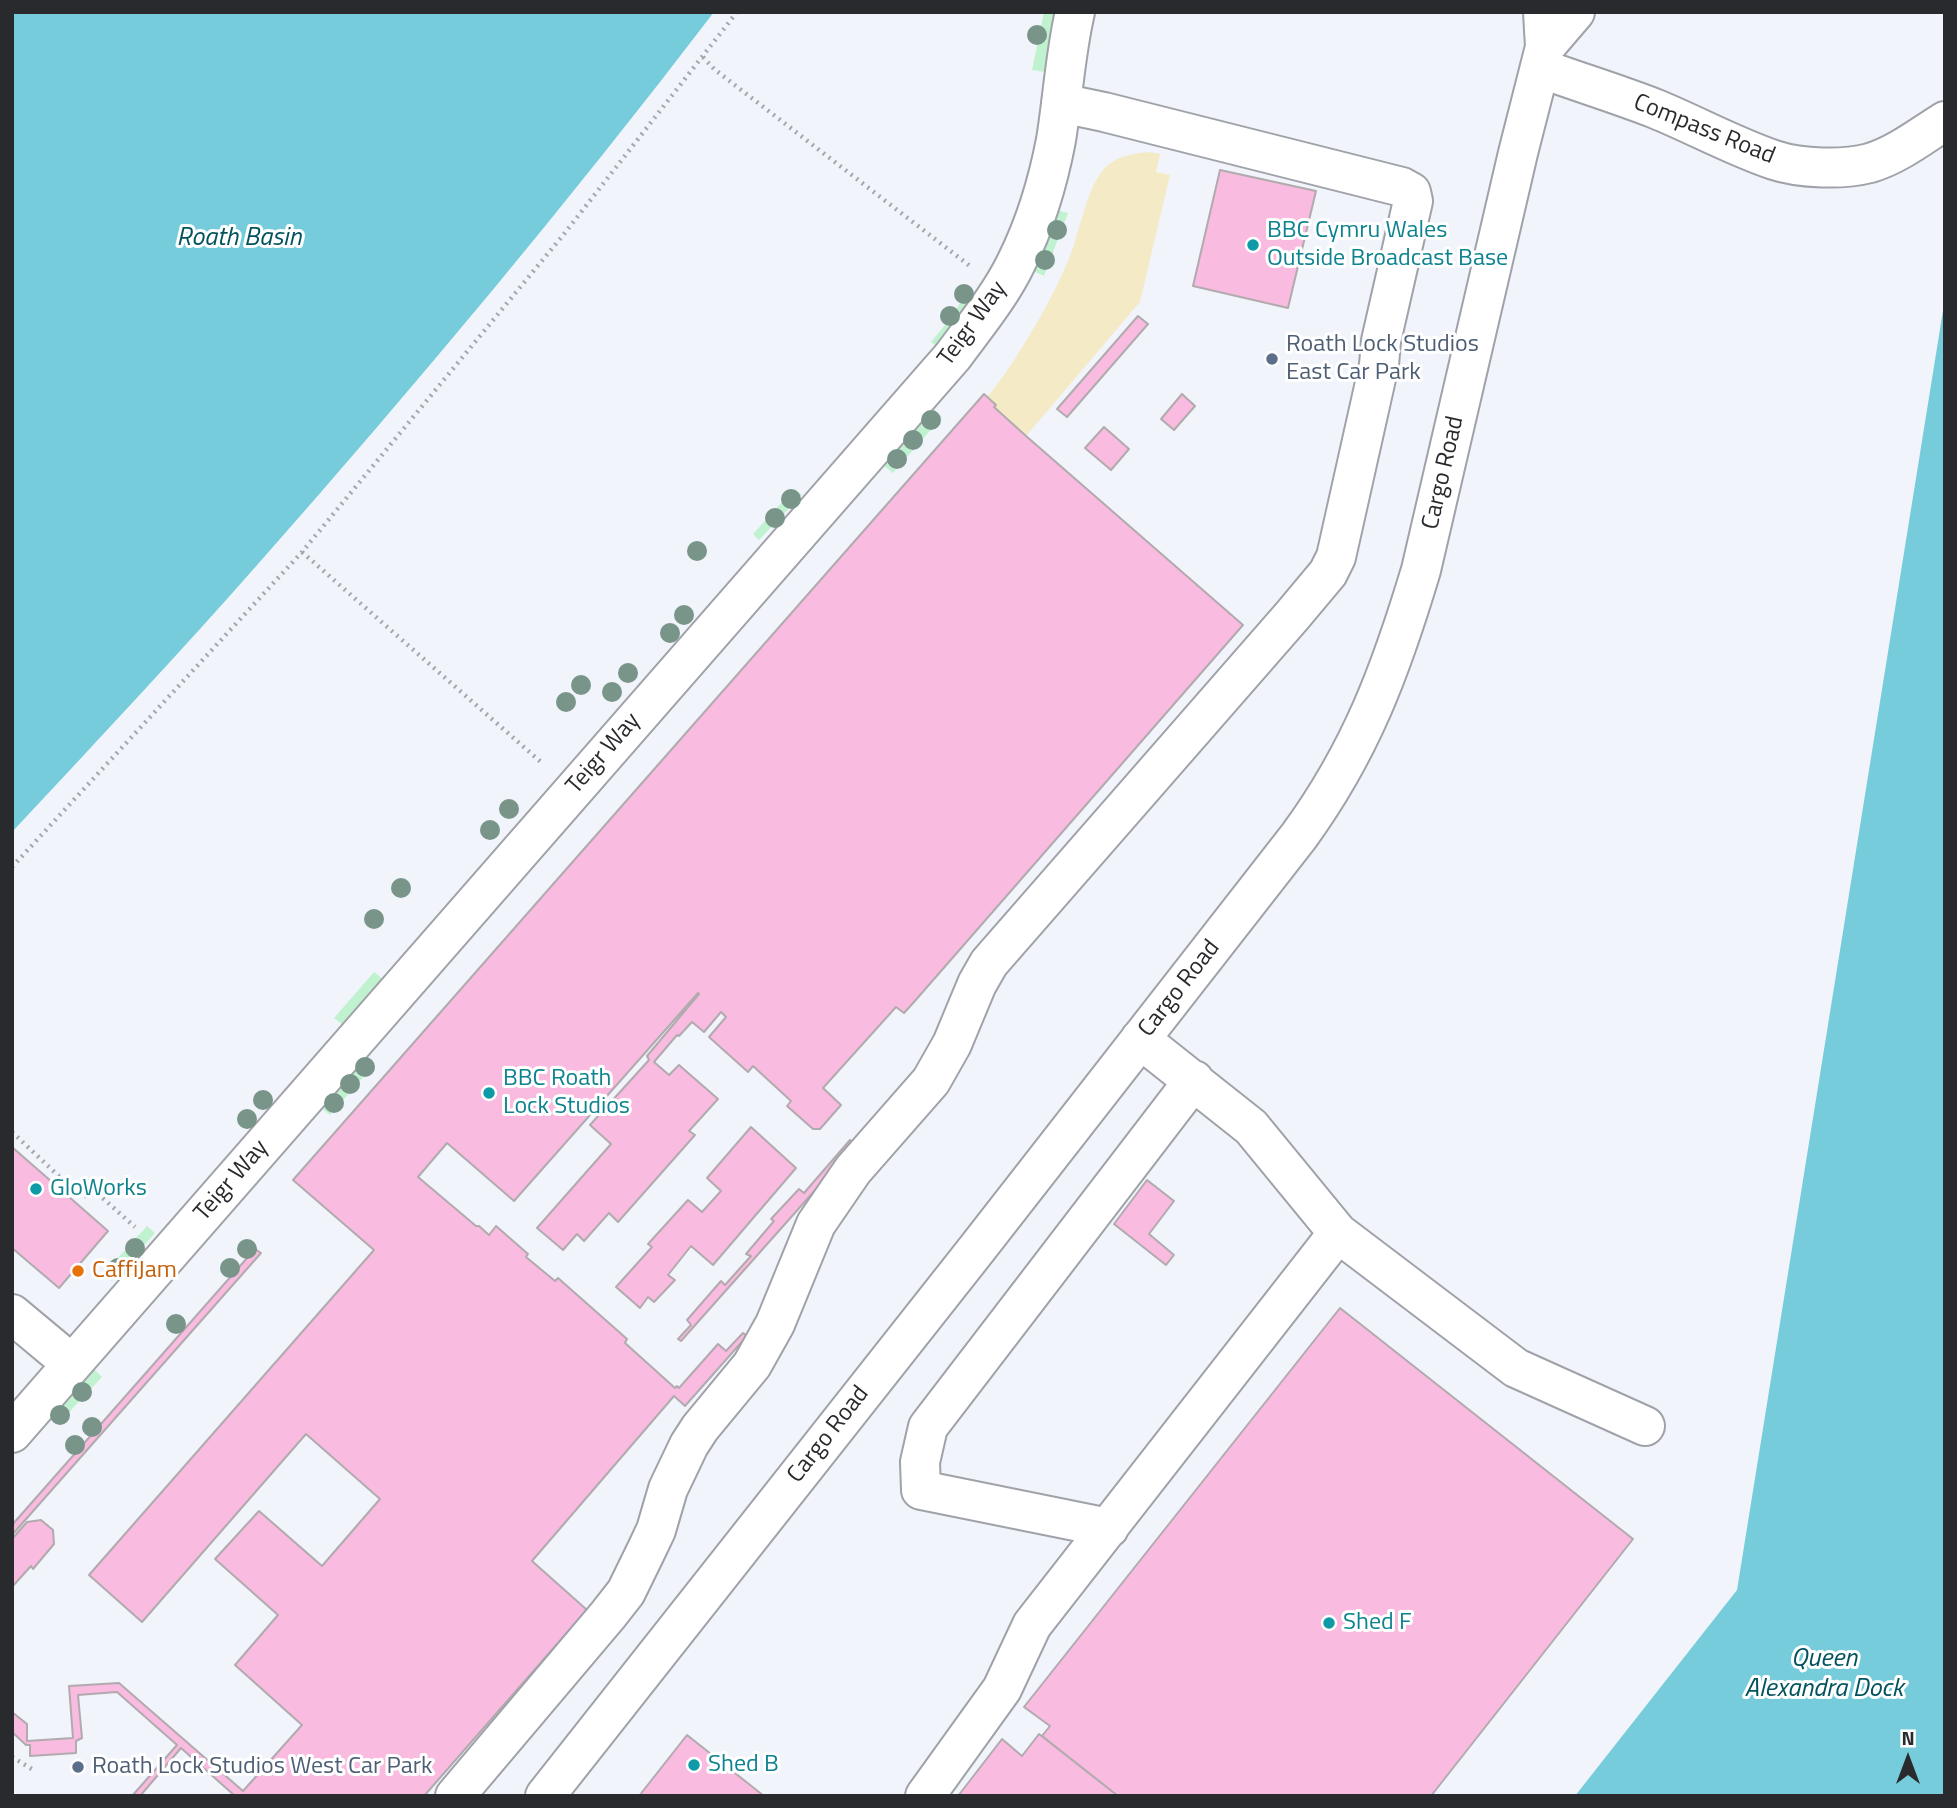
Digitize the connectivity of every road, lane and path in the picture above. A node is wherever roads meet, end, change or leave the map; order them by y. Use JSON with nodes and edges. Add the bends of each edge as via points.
{"nodes":[{"id":1,"x":737,"y":12,"type":"edge"},
{"id":2,"x":1075,"y":12,"type":"edge"},
{"id":3,"x":1575,"y":12,"type":"edge"},
{"id":4,"x":1543,"y":42,"type":"edge"},
{"id":5,"x":703,"y":57,"type":"junction"},
{"id":6,"x":1061,"y":103,"type":"junction"},
{"id":7,"x":1945,"y":121,"type":"edge"},
{"id":8,"x":970,"y":266,"type":"dead end"},
{"id":9,"x":302,"y":552,"type":"junction"},
{"id":10,"x":542,"y":763,"type":"dead end"},
{"id":11,"x":12,"y":867,"type":"edge"},
{"id":12,"x":1140,"y":1039,"type":"junction"},
{"id":13,"x":1194,"y":1080,"type":"junction"},
{"id":14,"x":12,"y":1132,"type":"edge"},
{"id":15,"x":135,"y":1227,"type":"dead end"},
{"id":16,"x":1338,"y":1233,"type":"junction"},
{"id":17,"x":12,"y":1314,"type":"edge"},
{"id":18,"x":72,"y":1364,"type":"junction"},
{"id":19,"x":1644,"y":1426,"type":"dead end"},
{"id":20,"x":12,"y":1433,"type":"edge"},
{"id":21,"x":1109,"y":1528,"type":"junction"},
{"id":22,"x":12,"y":1757,"type":"edge"},
{"id":23,"x":35,"y":1771,"type":"dead end"},
{"id":24,"x":455,"y":1796,"type":"edge"},
{"id":25,"x":545,"y":1796,"type":"edge"},
{"id":26,"x":925,"y":1796,"type":"edge"}],
"edges":[{"from":1,"to":5,"type":"path"},
{"from":2,"to":6,"type":"street","name":"Teigr Way"},
{"from":3,"to":4,"type":"street"},
{"from":4,"to":7,"type":"street","name":"Compass Road","via":[[1655,109],[1774,160],[1800,166],[1870,163]]},
{"from":4,"to":12,"type":"street","name":"Cargo Road","via":[[1421,570],[1381,690],[1321,806]]},
{"from":5,"to":8,"type":"path"},
{"from":5,"to":9,"type":"path"},
{"from":6,"to":18,"type":"street","name":"Teigr Way","via":[[1040,202],[1016,263],[953,356]]},
{"from":6,"to":24,"type":"street","via":[[1410,192],[1413,201],[1336,556],[1328,573],[989,963],[931,1081],[852,1170],[816,1224],[766,1341],[680,1462],[656,1530],[625,1592]]},
{"from":9,"to":10,"type":"path"},
{"from":9,"to":11,"type":"path"},
{"from":12,"to":13,"type":"street"},
{"from":12,"to":25,"type":"street","name":"Cargo Road"},
{"from":13,"to":16,"type":"street","via":[[1251,1126]]},
{"from":13,"to":21,"type":"street","via":[[928,1427],[920,1462],[921,1490]]},
{"from":14,"to":15,"type":"path","via":[[81,1197],[97,1193]]},
{"from":16,"to":19,"type":"street","via":[[1516,1367]]},
{"from":16,"to":21,"type":"street"},
{"from":17,"to":18,"type":"street"},
{"from":18,"to":20,"type":"street","name":"Teigr Way"},
{"from":21,"to":26,"type":"street","via":[[1032,1625],[1002,1689]]},
{"from":22,"to":23,"type":"path"}]}
